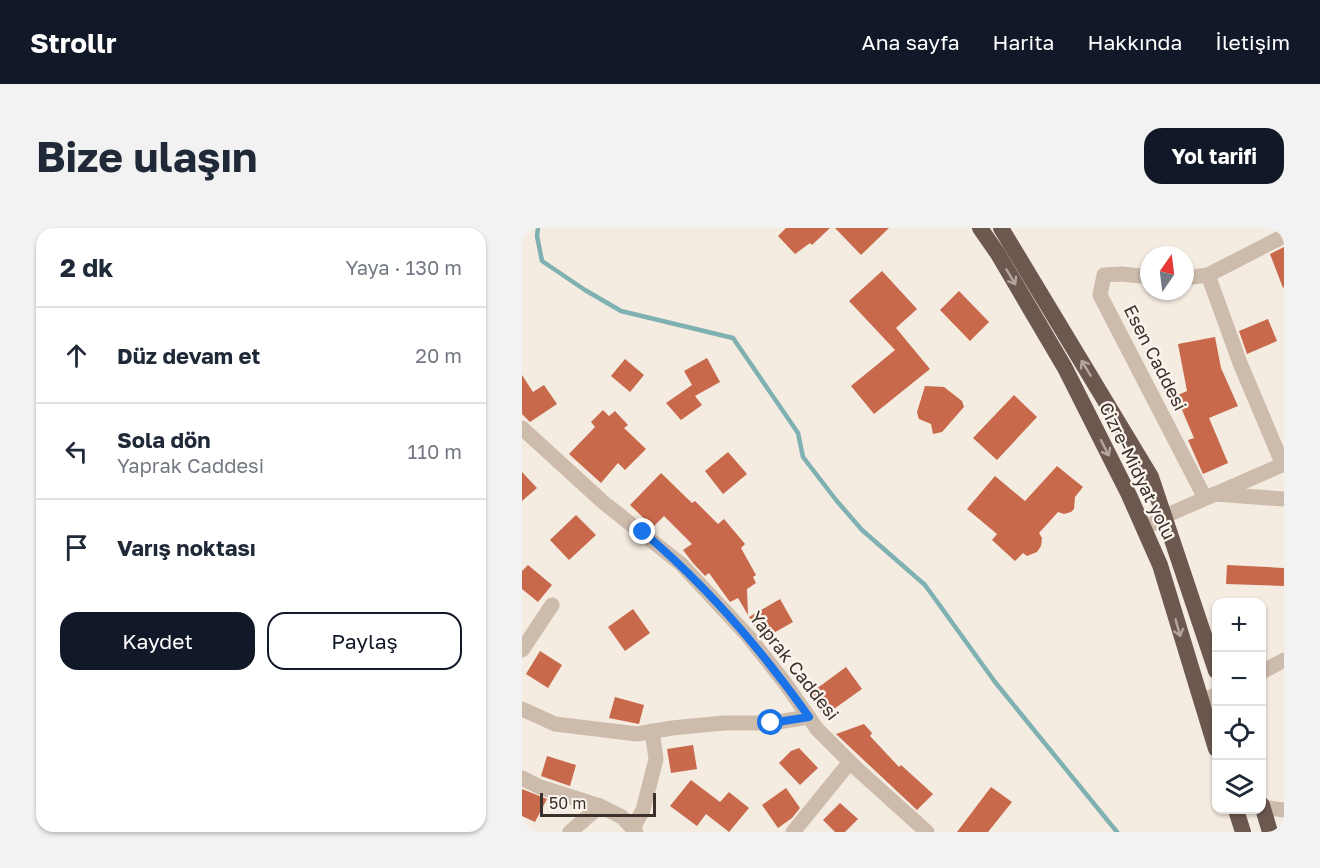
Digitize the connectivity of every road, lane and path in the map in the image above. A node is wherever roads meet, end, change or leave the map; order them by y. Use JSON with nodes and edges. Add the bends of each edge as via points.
{"nodes":[{"id":1,"x":980,"y":228,"type":"edge"},
{"id":2,"x":1000,"y":228,"type":"edge"},
{"id":3,"x":1284,"y":236,"type":"edge"},
{"id":4,"x":1208,"y":275,"type":"junction"},
{"id":5,"x":1140,"y":276,"type":"edge"},
{"id":6,"x":1194,"y":277,"type":"edge"},
{"id":7,"x":522,"y":428,"type":"edge"},
{"id":8,"x":1283,"y":464,"type":"edge"},
{"id":9,"x":1210,"y":496,"type":"junction"},
{"id":10,"x":1284,"y":500,"type":"edge"},
{"id":11,"x":1164,"y":516,"type":"junction"},
{"id":12,"x":1144,"y":529,"type":"junction"},
{"id":13,"x":552,"y":605,"type":"dead end"},
{"id":14,"x":522,"y":650,"type":"edge"},
{"id":15,"x":1212,"y":659,"type":"edge"},
{"id":16,"x":1282,"y":666,"type":"edge"},
{"id":17,"x":1266,"y":671,"type":"edge"},
{"id":18,"x":1209,"y":698,"type":"edge"},
{"id":19,"x":522,"y":709,"type":"edge"},
{"id":20,"x":809,"y":717,"type":"junction"},
{"id":21,"x":1212,"y":720,"type":"edge"},
{"id":22,"x":652,"y":731,"type":"junction"},
{"id":23,"x":850,"y":762,"type":"junction"},
{"id":24,"x":522,"y":778,"type":"edge"},
{"id":25,"x":600,"y":806,"type":"junction"},
{"id":26,"x":1266,"y":807,"type":"edge"},
{"id":27,"x":1284,"y":810,"type":"edge"},
{"id":28,"x":1237,"y":814,"type":"edge"},
{"id":29,"x":1264,"y":814,"type":"edge"},
{"id":30,"x":918,"y":829,"type":"edge"},
{"id":31,"x":634,"y":830,"type":"edge"},
{"id":32,"x":570,"y":832,"type":"edge"},
{"id":33,"x":793,"y":832,"type":"edge"},
{"id":34,"x":1243,"y":832,"type":"edge"},
{"id":35,"x":1270,"y":832,"type":"edge"}],
"edges":[{"from":1,"to":12,"type":"highway","name":"Cizre-Midyat yolu","one_way":true,"via":[[1065,368]]},
{"from":11,"to":2,"type":"highway","name":"Cizre-Midyat yolu","one_way":true,"via":[[1152,477]]},
{"from":3,"to":4,"type":"street"},
{"from":4,"to":6,"type":"street"},
{"from":4,"to":8,"type":"street"},
{"from":5,"to":9,"type":"street","name":"Esen Caddesi","via":[[1104,275],[1100,296]]},
{"from":7,"to":20,"type":"street","name":"Yaprak Caddesi","via":[[603,502],[681,564],[748,636]]},
{"from":8,"to":9,"type":"street"},
{"from":9,"to":10,"type":"street"},
{"from":9,"to":11,"type":"street"},
{"from":11,"to":12,"type":"street"},
{"from":11,"to":15,"type":"highway","name":"Cizre-Midyat yolu"},
{"from":12,"to":18,"type":"highway","name":"Cizre-Midyat yolu","one_way":true},
{"from":13,"to":14,"type":"street"},
{"from":16,"to":17,"type":"street"},
{"from":18,"to":21,"type":"highway","name":"Cizre-Midyat yolu"},
{"from":19,"to":22,"type":"street","via":[[555,724],[637,734]]},
{"from":20,"to":22,"type":"street"},
{"from":20,"to":23,"type":"street","name":"Yaprak Caddesi"},
{"from":22,"to":31,"type":"street","via":[[656,759]]},
{"from":23,"to":30,"type":"street","name":"Yaprak Caddesi"},
{"from":23,"to":33,"type":"street"},
{"from":24,"to":25,"type":"street","via":[[540,788]]},
{"from":25,"to":31,"type":"street","via":[[622,816]]},
{"from":25,"to":32,"type":"street"},
{"from":26,"to":27,"type":"street"},
{"from":28,"to":34,"type":"highway"},
{"from":29,"to":35,"type":"highway"}]}
